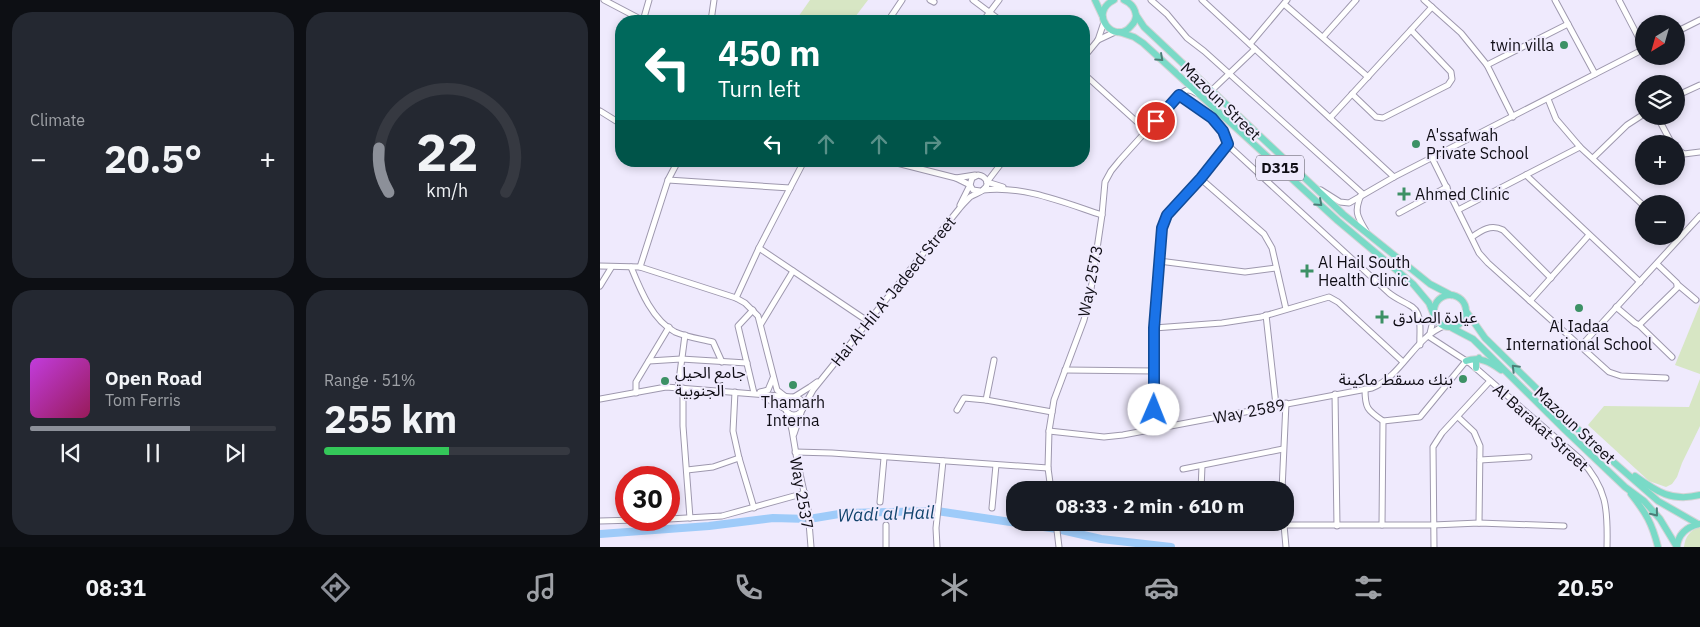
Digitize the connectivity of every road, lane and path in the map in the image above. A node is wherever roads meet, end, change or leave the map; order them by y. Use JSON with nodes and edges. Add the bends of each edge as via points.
{"nodes":[{"id":1,"x":606,"y":0,"type":"edge"},
{"id":2,"x":649,"y":0,"type":"edge"},
{"id":3,"x":714,"y":0,"type":"edge"},
{"id":4,"x":902,"y":0,"type":"edge"},
{"id":5,"x":973,"y":0,"type":"edge"},
{"id":6,"x":999,"y":0,"type":"edge"},
{"id":7,"x":1095,"y":0,"type":"edge"},
{"id":8,"x":1114,"y":0,"type":"edge"},
{"id":9,"x":1124,"y":0,"type":"edge"},
{"id":10,"x":1151,"y":0,"type":"edge"},
{"id":11,"x":1356,"y":0,"type":"edge"},
{"id":12,"x":1424,"y":0,"type":"edge"},
{"id":13,"x":1555,"y":0,"type":"edge"},
{"id":14,"x":1619,"y":0,"type":"edge"},
{"id":15,"x":1205,"y":1,"type":"edge"},
{"id":16,"x":1286,"y":2,"type":"edge"},
{"id":17,"x":1432,"y":7,"type":"junction"},
{"id":18,"x":990,"y":13,"type":"junction"},
{"id":19,"x":633,"y":15,"type":"edge"},
{"id":20,"x":645,"y":15,"type":"edge"},
{"id":21,"x":712,"y":15,"type":"edge"},
{"id":22,"x":892,"y":15,"type":"edge"},
{"id":23,"x":993,"y":15,"type":"edge"},
{"id":24,"x":1136,"y":15,"type":"junction"},
{"id":25,"x":1103,"y":19,"type":"junction"},
{"id":26,"x":1700,"y":21,"type":"edge"},
{"id":27,"x":1568,"y":24,"type":"junction"},
{"id":28,"x":1685,"y":28,"type":"edge"},
{"id":29,"x":1411,"y":30,"type":"junction"},
{"id":30,"x":1635,"y":31,"type":"edge"},
{"id":31,"x":1117,"y":32,"type":"junction"},
{"id":32,"x":1322,"y":37,"type":"junction"},
{"id":33,"x":1098,"y":40,"type":"junction"},
{"id":34,"x":1250,"y":44,"type":"junction"},
{"id":35,"x":1255,"y":49,"type":"junction"},
{"id":36,"x":1090,"y":50,"type":"edge"},
{"id":37,"x":1635,"y":54,"type":"edge"},
{"id":38,"x":1487,"y":65,"type":"junction"},
{"id":39,"x":1177,"y":74,"type":"junction"},
{"id":40,"x":1230,"y":74,"type":"junction"},
{"id":41,"x":1595,"y":74,"type":"junction"},
{"id":42,"x":1368,"y":77,"type":"junction"},
{"id":43,"x":1090,"y":79,"type":"edge"},
{"id":44,"x":1700,"y":85,"type":"edge"},
{"id":45,"x":1211,"y":91,"type":"junction"},
{"id":46,"x":1685,"y":92,"type":"edge"},
{"id":47,"x":1352,"y":94,"type":"junction"},
{"id":48,"x":1179,"y":95,"type":"junction"},
{"id":49,"x":1204,"y":98,"type":"junction"},
{"id":50,"x":1548,"y":99,"type":"junction"},
{"id":51,"x":600,"y":111,"type":"edge"},
{"id":52,"x":1513,"y":117,"type":"junction"},
{"id":53,"x":1330,"y":118,"type":"junction"},
{"id":54,"x":615,"y":120,"type":"edge"},
{"id":55,"x":1635,"y":120,"type":"edge"},
{"id":56,"x":1147,"y":131,"type":"junction"},
{"id":57,"x":1228,"y":144,"type":"junction"},
{"id":58,"x":1580,"y":146,"type":"junction"},
{"id":59,"x":1700,"y":152,"type":"edge"},
{"id":60,"x":1685,"y":154,"type":"edge"},
{"id":61,"x":1432,"y":158,"type":"junction"},
{"id":62,"x":1593,"y":158,"type":"junction"},
{"id":63,"x":675,"y":167,"type":"edge"},
{"id":64,"x":801,"y":167,"type":"edge"},
{"id":65,"x":916,"y":167,"type":"edge"},
{"id":66,"x":999,"y":167,"type":"joint"},
{"id":67,"x":994,"y":174,"type":"junction"},
{"id":68,"x":978,"y":175,"type":"junction"},
{"id":69,"x":1300,"y":175,"type":"junction"},
{"id":70,"x":1526,"y":175,"type":"junction"},
{"id":71,"x":1394,"y":177,"type":"junction"},
{"id":72,"x":956,"y":178,"type":"junction"},
{"id":73,"x":1201,"y":178,"type":"junction"},
{"id":74,"x":668,"y":180,"type":"junction"},
{"id":75,"x":963,"y":182,"type":"junction"},
{"id":76,"x":987,"y":182,"type":"junction"},
{"id":77,"x":970,"y":185,"type":"junction"},
{"id":78,"x":996,"y":185,"type":"junction"},
{"id":79,"x":790,"y":188,"type":"junction"},
{"id":80,"x":1447,"y":188,"type":"junction"},
{"id":81,"x":1008,"y":189,"type":"junction"},
{"id":82,"x":982,"y":191,"type":"junction"},
{"id":83,"x":966,"y":194,"type":"junction"},
{"id":84,"x":1362,"y":194,"type":"junction"},
{"id":85,"x":1635,"y":198,"type":"edge"},
{"id":86,"x":958,"y":209,"type":"junction"},
{"id":87,"x":1458,"y":210,"type":"junction"},
{"id":88,"x":1399,"y":213,"type":"dead end"},
{"id":89,"x":1102,"y":215,"type":"junction"},
{"id":90,"x":1700,"y":216,"type":"edge"},
{"id":91,"x":1685,"y":230,"type":"edge"},
{"id":92,"x":1589,"y":235,"type":"junction"},
{"id":93,"x":1369,"y":236,"type":"junction"},
{"id":94,"x":1472,"y":237,"type":"junction"},
{"id":95,"x":1672,"y":245,"type":"edge"},
{"id":96,"x":759,"y":248,"type":"junction"},
{"id":97,"x":1160,"y":261,"type":"junction"},
{"id":98,"x":1657,"y":264,"type":"junction"},
{"id":99,"x":600,"y":266,"type":"edge"},
{"id":100,"x":631,"y":267,"type":"junction"},
{"id":101,"x":640,"y":267,"type":"junction"},
{"id":102,"x":611,"y":268,"type":"junction"},
{"id":103,"x":1276,"y":268,"type":"junction"},
{"id":104,"x":793,"y":271,"type":"junction"},
{"id":105,"x":1551,"y":278,"type":"junction"},
{"id":106,"x":1640,"y":282,"type":"junction"},
{"id":107,"x":1677,"y":283,"type":"junction"},
{"id":108,"x":600,"y":286,"type":"edge"},
{"id":109,"x":1451,"y":295,"type":"junction"},
{"id":110,"x":736,"y":298,"type":"junction"},
{"id":111,"x":1696,"y":300,"type":"dead end"},
{"id":112,"x":1530,"y":301,"type":"junction"},
{"id":113,"x":1616,"y":307,"type":"junction"},
{"id":114,"x":1286,"y":309,"type":"junction"},
{"id":115,"x":753,"y":310,"type":"junction"},
{"id":116,"x":1466,"y":311,"type":"junction"},
{"id":117,"x":1266,"y":315,"type":"junction"},
{"id":118,"x":1434,"y":315,"type":"junction"},
{"id":119,"x":869,"y":322,"type":"junction"},
{"id":120,"x":761,"y":324,"type":"junction"},
{"id":121,"x":1444,"y":326,"type":"junction"},
{"id":122,"x":1640,"y":326,"type":"junction"},
{"id":123,"x":669,"y":327,"type":"junction"},
{"id":124,"x":1154,"y":328,"type":"junction"},
{"id":125,"x":1452,"y":328,"type":"junction"},
{"id":126,"x":686,"y":335,"type":"junction"},
{"id":127,"x":1428,"y":336,"type":"junction"},
{"id":128,"x":1420,"y":345,"type":"junction"},
{"id":129,"x":1580,"y":346,"type":"junction"},
{"id":130,"x":1672,"y":357,"type":"dead end"},
{"id":131,"x":1479,"y":358,"type":"junction"},
{"id":132,"x":681,"y":359,"type":"junction"},
{"id":133,"x":994,"y":360,"type":"dead end"},
{"id":134,"x":649,"y":361,"type":"junction"},
{"id":135,"x":1466,"y":361,"type":"junction"},
{"id":136,"x":722,"y":362,"type":"junction"},
{"id":137,"x":1402,"y":362,"type":"junction"},
{"id":138,"x":747,"y":363,"type":"junction"},
{"id":139,"x":1476,"y":368,"type":"junction"},
{"id":140,"x":772,"y":369,"type":"junction"},
{"id":141,"x":1065,"y":370,"type":"junction"},
{"id":142,"x":1155,"y":371,"type":"junction"},
{"id":143,"x":827,"y":373,"type":"junction"},
{"id":144,"x":1666,"y":378,"type":"dead end"},
{"id":145,"x":1490,"y":380,"type":"junction"},
{"id":146,"x":681,"y":388,"type":"junction"},
{"id":147,"x":1522,"y":388,"type":"junction"},
{"id":148,"x":1365,"y":389,"type":"junction"},
{"id":149,"x":735,"y":392,"type":"junction"},
{"id":150,"x":636,"y":393,"type":"junction"},
{"id":151,"x":754,"y":393,"type":"junction"},
{"id":152,"x":1336,"y":394,"type":"junction"},
{"id":153,"x":791,"y":397,"type":"junction"},
{"id":154,"x":600,"y":399,"type":"edge"},
{"id":155,"x":986,"y":400,"type":"junction"},
{"id":156,"x":1286,"y":403,"type":"junction"},
{"id":157,"x":1276,"y":405,"type":"junction"},
{"id":158,"x":957,"y":410,"type":"dead end"},
{"id":159,"x":786,"y":411,"type":"junction"},
{"id":160,"x":802,"y":411,"type":"junction"},
{"id":161,"x":1052,"y":412,"type":"junction"},
{"id":162,"x":1458,"y":416,"type":"junction"},
{"id":163,"x":1383,"y":421,"type":"junction"},
{"id":164,"x":1154,"y":430,"type":"junction"},
{"id":165,"x":1049,"y":431,"type":"junction"},
{"id":166,"x":794,"y":439,"type":"junction"},
{"id":167,"x":1284,"y":449,"type":"junction"},
{"id":168,"x":795,"y":452,"type":"junction"},
{"id":169,"x":1530,"y":457,"type":"dead end"},
{"id":170,"x":739,"y":458,"type":"junction"},
{"id":171,"x":884,"y":458,"type":"junction"},
{"id":172,"x":1480,"y":460,"type":"junction"},
{"id":173,"x":943,"y":462,"type":"junction"},
{"id":174,"x":1616,"y":464,"type":"junction"},
{"id":175,"x":996,"y":465,"type":"junction"},
{"id":176,"x":1202,"y":466,"type":"junction"},
{"id":177,"x":1048,"y":468,"type":"junction"},
{"id":178,"x":1183,"y":469,"type":"dead end"},
{"id":179,"x":686,"y":470,"type":"junction"},
{"id":180,"x":1050,"y":481,"type":"edge"},
{"id":181,"x":1201,"y":481,"type":"edge"},
{"id":182,"x":1282,"y":481,"type":"edge"},
{"id":183,"x":1626,"y":487,"type":"junction"},
{"id":184,"x":805,"y":493,"type":"junction"},
{"id":185,"x":1700,"y":495,"type":"edge"},
{"id":186,"x":880,"y":502,"type":"dead end"},
{"id":187,"x":754,"y":508,"type":"junction"},
{"id":188,"x":992,"y":508,"type":"dead end"},
{"id":189,"x":680,"y":518,"type":"edge"},
{"id":190,"x":690,"y":518,"type":"junction"},
{"id":191,"x":600,"y":521,"type":"edge"},
{"id":192,"x":615,"y":521,"type":"edge"},
{"id":193,"x":1479,"y":523,"type":"junction"},
{"id":194,"x":1294,"y":524,"type":"edge"},
{"id":195,"x":1699,"y":524,"type":"edge"},
{"id":196,"x":1382,"y":525,"type":"junction"},
{"id":197,"x":1433,"y":525,"type":"junction"},
{"id":198,"x":886,"y":526,"type":"dead end"},
{"id":199,"x":1337,"y":526,"type":"junction"},
{"id":200,"x":1564,"y":526,"type":"dead end"},
{"id":201,"x":1057,"y":531,"type":"edge"},
{"id":202,"x":1283,"y":531,"type":"edge"},
{"id":203,"x":810,"y":547,"type":"edge"},
{"id":204,"x":886,"y":547,"type":"edge"},
{"id":205,"x":937,"y":547,"type":"edge"},
{"id":206,"x":1059,"y":547,"type":"edge"},
{"id":207,"x":1286,"y":547,"type":"edge"},
{"id":208,"x":1434,"y":547,"type":"edge"},
{"id":209,"x":1607,"y":547,"type":"edge"},
{"id":210,"x":1658,"y":547,"type":"edge"},
{"id":211,"x":1678,"y":547,"type":"edge"}],
"edges":[{"from":1,"to":19,"type":"street"},
{"from":2,"to":20,"type":"street"},
{"from":3,"to":21,"type":"street"},
{"from":4,"to":22,"type":"street"},
{"from":5,"to":18,"type":"street"},
{"from":6,"to":18,"type":"street"},
{"from":7,"to":25,"type":"main road","number":"D315"},
{"from":8,"to":25,"type":"main road","via":[[1106,6]]},
{"from":9,"to":24,"type":"main road","number":"D315"},
{"from":10,"to":40,"type":"street","via":[[1187,38]]},
{"from":11,"to":32,"type":"street"},
{"from":12,"to":17,"type":"street"},
{"from":13,"to":27,"type":"street"},
{"from":14,"to":30,"type":"street"},
{"from":15,"to":34,"type":"street"},
{"from":16,"to":32,"type":"street"},
{"from":16,"to":34,"type":"street"},
{"from":17,"to":29,"type":"street"},
{"from":17,"to":38,"type":"street","via":[[1461,33]]},
{"from":18,"to":23,"type":"street"},
{"from":24,"to":31,"type":"main road","via":[[1129,29]]},
{"from":24,"to":45,"type":"main road","name":"Mazoun Street","number":"D315","via":[[1144,28]]},
{"from":25,"to":31,"type":"main road","number":"D315","via":[[1106,27]]},
{"from":25,"to":33,"type":"street"},
{"from":26,"to":28,"type":"street"},
{"from":27,"to":38,"type":"street"},
{"from":27,"to":41,"type":"street"},
{"from":29,"to":42,"type":"street"},
{"from":29,"to":47,"type":"street","via":[[1451,72],[1452,79],[1448,85],[1383,118],[1376,117]]},
{"from":31,"to":33,"type":"street"},
{"from":31,"to":39,"type":"main road","name":"Mazoun Street","number":"D315","one_way":true,"via":[[1143,43]]},
{"from":32,"to":42,"type":"street"},
{"from":33,"to":36,"type":"street"},
{"from":34,"to":35,"type":"street"},
{"from":35,"to":40,"type":"street"},
{"from":35,"to":53,"type":"street"},
{"from":37,"to":41,"type":"street"},
{"from":38,"to":52,"type":"street"},
{"from":39,"to":48,"type":"street","via":[[1183,82]]},
{"from":39,"to":49,"type":"main road","name":"Mazoun Street","number":"D315"},
{"from":40,"to":45,"type":"street"},
{"from":40,"to":84,"type":"street"},
{"from":41,"to":50,"type":"street"},
{"from":42,"to":47,"type":"street"},
{"from":43,"to":56,"type":"street"},
{"from":44,"to":46,"type":"street"},
{"from":45,"to":69,"type":"main road","name":"Mazoun Street","number":"D315"},
{"from":47,"to":53,"type":"street"},
{"from":48,"to":49,"type":"street","via":[[1191,90]]},
{"from":48,"to":56,"type":"street","name":"Way 2573"},
{"from":48,"to":57,"type":"street","via":[[1212,118],[1223,131]]},
{"from":49,"to":118,"type":"main road","name":"Mazoun Street","number":"D315","one_way":true,"via":[[1338,221],[1413,284],[1429,303]]},
{"from":50,"to":52,"type":"street"},
{"from":50,"to":58,"type":"street","via":[[1556,119]]},
{"from":51,"to":54,"type":"street"},
{"from":52,"to":61,"type":"street"},
{"from":53,"to":71,"type":"street"},
{"from":55,"to":62,"type":"street"},
{"from":56,"to":89,"type":"street","name":"Way 2573","via":[[1105,182]]},
{"from":57,"to":73,"type":"street"},
{"from":57,"to":128,"type":"street","via":[[1388,293],[1416,310],[1420,322]]},
{"from":58,"to":62,"type":"street"},
{"from":58,"to":70,"type":"street"},
{"from":59,"to":60,"type":"street"},
{"from":61,"to":71,"type":"street"},
{"from":61,"to":80,"type":"street"},
{"from":62,"to":85,"type":"street"},
{"from":63,"to":74,"type":"street"},
{"from":64,"to":79,"type":"street"},
{"from":65,"to":72,"type":"street"},
{"from":66,"to":67,"type":"street"},
{"from":66,"to":68,"type":"street"},
{"from":67,"to":76,"type":"street"},
{"from":67,"to":78,"type":"street"},
{"from":68,"to":72,"type":"street"},
{"from":68,"to":76,"type":"street"},
{"from":68,"to":77,"type":"street","via":[[970,180]]},
{"from":69,"to":84,"type":"street","via":[[1340,202],[1349,203]]},
{"from":69,"to":93,"type":"main road","name":"Mazoun Street","number":"D315"},
{"from":70,"to":87,"type":"street"},
{"from":70,"to":92,"type":"street"},
{"from":71,"to":84,"type":"street"},
{"from":72,"to":75,"type":"street"},
{"from":73,"to":97,"type":"street","via":[[1167,215],[1162,228]]},
{"from":73,"to":103,"type":"street","via":[[1264,234],[1272,248]]},
{"from":74,"to":79,"type":"street"},
{"from":74,"to":101,"type":"street"},
{"from":75,"to":77,"type":"street"},
{"from":75,"to":83,"type":"street"},
{"from":76,"to":78,"type":"street"},
{"from":76,"to":82,"type":"street"},
{"from":77,"to":82,"type":"street","via":[[973,190]]},
{"from":77,"to":83,"type":"street","name":"Hai Al Hil A' Jadeed Street"},
{"from":78,"to":81,"type":"street"},
{"from":79,"to":96,"type":"street"},
{"from":80,"to":87,"type":"street"},
{"from":80,"to":88,"type":"street"},
{"from":81,"to":82,"type":"street"},
{"from":81,"to":89,"type":"street"},
{"from":82,"to":86,"type":"street","name":"Hai Al Hil A' Jadeed Street","via":[[971,196]]},
{"from":83,"to":86,"type":"street","name":"Hai Al Hil A' Jadeed Street"},
{"from":84,"to":93,"type":"street","via":[[1357,204],[1357,217]]},
{"from":86,"to":119,"type":"street","name":"Hai Al Hil A' Jadeed Street"},
{"from":87,"to":94,"type":"street"},
{"from":89,"to":141,"type":"street","name":"Way 2573","via":[[1090,296]]},
{"from":90,"to":91,"type":"street"},
{"from":92,"to":105,"type":"street"},
{"from":92,"to":106,"type":"street"},
{"from":93,"to":109,"type":"main road","name":"Mazoun Street","number":"D315","via":[[1430,284]]},
{"from":94,"to":105,"type":"street","via":[[1488,228],[1500,228]]},
{"from":94,"to":112,"type":"street","via":[[1483,258]]},
{"from":95,"to":98,"type":"street"},
{"from":96,"to":104,"type":"street"},
{"from":96,"to":110,"type":"street"},
{"from":97,"to":103,"type":"street","via":[[1245,272]]},
{"from":97,"to":124,"type":"street"},
{"from":98,"to":106,"type":"street"},
{"from":98,"to":107,"type":"street"},
{"from":99,"to":102,"type":"street"},
{"from":100,"to":101,"type":"street"},
{"from":100,"to":102,"type":"street"},
{"from":100,"to":123,"type":"street","via":[[652,308]]},
{"from":101,"to":110,"type":"street"},
{"from":102,"to":108,"type":"street"},
{"from":103,"to":114,"type":"street"},
{"from":104,"to":119,"type":"street"},
{"from":104,"to":120,"type":"street"},
{"from":105,"to":112,"type":"street"},
{"from":106,"to":113,"type":"street"},
{"from":107,"to":111,"type":"street"},
{"from":107,"to":122,"type":"street","via":[[1675,290]]},
{"from":109,"to":116,"type":"main road","number":"D315","via":[[1460,298]]},
{"from":109,"to":118,"type":"main road","via":[[1436,302]]},
{"from":110,"to":115,"type":"street"},
{"from":112,"to":129,"type":"street"},
{"from":113,"to":122,"type":"street"},
{"from":113,"to":129,"type":"street"},
{"from":114,"to":117,"type":"street"},
{"from":114,"to":137,"type":"street","via":[[1332,298]]},
{"from":115,"to":120,"type":"street"},
{"from":115,"to":138,"type":"street","via":[[738,326]]},
{"from":116,"to":125,"type":"main road","via":[[1461,324]]},
{"from":174,"to":116,"type":"main road","name":"Mazoun Street","number":"D315","one_way":true,"via":[[1486,338]]},
{"from":117,"to":124,"type":"street","via":[[1222,323]]},
{"from":117,"to":157,"type":"street"},
{"from":118,"to":121,"type":"main road","number":"D315","via":[[1436,321]]},
{"from":118,"to":127,"type":"street","name":"Way 2589"},
{"from":119,"to":143,"type":"street","name":"Hai Al Hil A' Jadeed Street"},
{"from":120,"to":140,"type":"street"},
{"from":121,"to":125,"type":"main road"},
{"from":121,"to":127,"type":"street","name":"Way 2589"},
{"from":122,"to":130,"type":"street"},
{"from":123,"to":126,"type":"street"},
{"from":123,"to":134,"type":"street"},
{"from":124,"to":142,"type":"street"},
{"from":125,"to":147,"type":"main road","name":"Mazoun Street","via":[[1473,339]]},
{"from":126,"to":132,"type":"street"},
{"from":126,"to":136,"type":"street","via":[[713,342]]},
{"from":127,"to":128,"type":"street","name":"Way 2589"},
{"from":127,"to":135,"type":"street","name":"Al Barakat Street"},
{"from":128,"to":137,"type":"street","name":"Way 2589"},
{"from":129,"to":144,"type":"street","via":[[1613,374]]},
{"from":131,"to":135,"type":"main road"},
{"from":131,"to":139,"type":"main road"},
{"from":131,"to":147,"type":"main road","via":[[1496,366]]},
{"from":132,"to":134,"type":"street"},
{"from":132,"to":136,"type":"street"},
{"from":132,"to":146,"type":"street"},
{"from":133,"to":155,"type":"street"},
{"from":134,"to":150,"type":"street","via":[[636,382]]},
{"from":135,"to":139,"type":"street","name":"Al Barakat Street"},
{"from":135,"to":163,"type":"street","via":[[1420,417]]},
{"from":136,"to":138,"type":"street"},
{"from":137,"to":148,"type":"street","name":"Way 2589","via":[[1379,385]]},
{"from":138,"to":151,"type":"street"},
{"from":139,"to":145,"type":"street","name":"Al Barakat Street"},
{"from":140,"to":151,"type":"street","via":[[770,387]]},
{"from":140,"to":153,"type":"street","via":[[777,390]]},
{"from":141,"to":142,"type":"street"},
{"from":141,"to":161,"type":"street","name":"Way 2573"},
{"from":142,"to":164,"type":"street"},
{"from":143,"to":153,"type":"street","via":[[810,388]]},
{"from":143,"to":160,"type":"street"},
{"from":145,"to":162,"type":"street"},
{"from":145,"to":209,"type":"street","name":"Al Barakat Street","via":[[1592,472],[1607,510]]},
{"from":146,"to":149,"type":"street"},
{"from":146,"to":150,"type":"street","via":[[666,387]]},
{"from":146,"to":179,"type":"street"},
{"from":147,"to":183,"type":"main road","name":"Mazoun Street"},
{"from":148,"to":152,"type":"street","name":"Way 2589"},
{"from":148,"to":163,"type":"street","via":[[1367,408]]},
{"from":149,"to":151,"type":"street"},
{"from":149,"to":170,"type":"street","via":[[733,431]]},
{"from":150,"to":154,"type":"street"},
{"from":151,"to":153,"type":"street"},
{"from":151,"to":159,"type":"street"},
{"from":152,"to":156,"type":"street","name":"Way 2589"},
{"from":152,"to":199,"type":"street"},
{"from":153,"to":159,"type":"street","via":[[786,401]]},
{"from":153,"to":160,"type":"street","via":[[799,398]]},
{"from":155,"to":158,"type":"street","via":[[964,398]]},
{"from":155,"to":161,"type":"street"},
{"from":156,"to":157,"type":"street","name":"Way 2589"},
{"from":156,"to":167,"type":"street"},
{"from":157,"to":164,"type":"street","name":"Way 2589"},
{"from":159,"to":160,"type":"street","via":[[795,415]]},
{"from":159,"to":166,"type":"street"},
{"from":160,"to":166,"type":"street"},
{"from":161,"to":165,"type":"street","name":"Way 2573"},
{"from":162,"to":172,"type":"street","via":[[1478,439]]},
{"from":162,"to":197,"type":"street","via":[[1433,447]]},
{"from":163,"to":196,"type":"street"},
{"from":164,"to":165,"type":"street","name":"Way 2589","via":[[1104,437]]},
{"from":165,"to":177,"type":"street","name":"Way 2573"},
{"from":166,"to":168,"type":"street","name":"Way 2537"},
{"from":167,"to":176,"type":"street"},
{"from":167,"to":182,"type":"street"},
{"from":168,"to":171,"type":"street"},
{"from":168,"to":184,"type":"street","name":"Way 2537"},
{"from":169,"to":172,"type":"street"},
{"from":170,"to":179,"type":"street","via":[[713,467]]},
{"from":170,"to":187,"type":"street"},
{"from":171,"to":173,"type":"street"},
{"from":171,"to":186,"type":"street"},
{"from":172,"to":193,"type":"street"},
{"from":173,"to":175,"type":"street"},
{"from":173,"to":205,"type":"street"},
{"from":174,"to":185,"type":"main road","via":[[1662,494]]},
{"from":174,"to":195,"type":"main road","name":"Mazoun Street","number":"D315","via":[[1658,501]]},
{"from":175,"to":177,"type":"street"},
{"from":175,"to":188,"type":"street"},
{"from":176,"to":178,"type":"street"},
{"from":176,"to":181,"type":"street"},
{"from":177,"to":180,"type":"street","name":"Way 2573"},
{"from":179,"to":190,"type":"street"},
{"from":183,"to":210,"type":"main road","via":[[1652,524]]},
{"from":183,"to":211,"type":"main road","name":"Mazoun Street","one_way":true,"via":[[1654,510]]},
{"from":184,"to":187,"type":"street"},
{"from":184,"to":203,"type":"street","name":"Way 2537"},
{"from":187,"to":190,"type":"street","via":[[722,516]]},
{"from":189,"to":190,"type":"street"},
{"from":191,"to":192,"type":"street"},
{"from":193,"to":197,"type":"street"},
{"from":193,"to":200,"type":"street"},
{"from":194,"to":199,"type":"street"},
{"from":195,"to":211,"type":"main road","via":[[1685,530]]},
{"from":196,"to":197,"type":"street"},
{"from":196,"to":199,"type":"street"},
{"from":197,"to":208,"type":"street"},
{"from":198,"to":204,"type":"street"},
{"from":201,"to":206,"type":"street"},
{"from":202,"to":207,"type":"street"}]}
